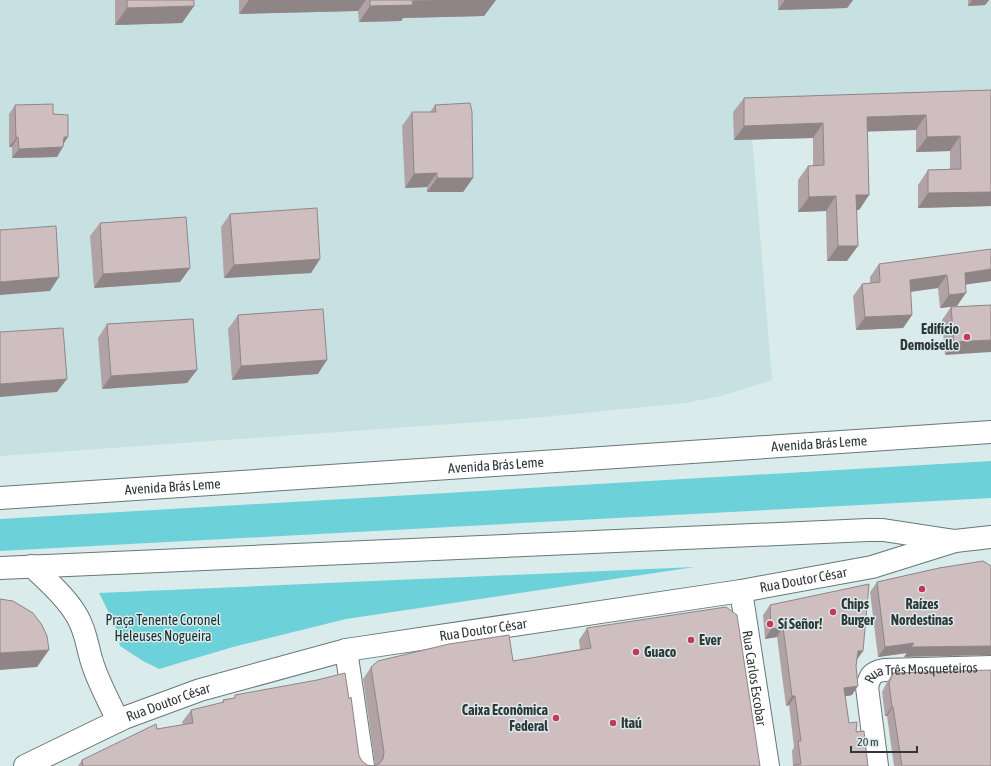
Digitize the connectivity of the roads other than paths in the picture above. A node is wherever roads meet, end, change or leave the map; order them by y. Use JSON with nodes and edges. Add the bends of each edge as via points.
{"nodes":[{"id":1,"x":991,"y":432,"type":"edge"},
{"id":2,"x":0,"y":498,"type":"edge"},
{"id":3,"x":991,"y":537,"type":"edge"},
{"id":4,"x":955,"y":540,"type":"junction"},
{"id":5,"x":32,"y":566,"type":"junction"},
{"id":6,"x":0,"y":568,"type":"edge"},
{"id":7,"x":742,"y":591,"type":"junction"},
{"id":8,"x":346,"y":650,"type":"junction"},
{"id":9,"x":991,"y":667,"type":"edge"},
{"id":10,"x":118,"y":721,"type":"junction"},
{"id":11,"x":65,"y":757,"type":"edge"},
{"id":12,"x":25,"y":766,"type":"edge"},
{"id":13,"x":363,"y":766,"type":"edge"},
{"id":14,"x":768,"y":766,"type":"edge"},
{"id":15,"x":877,"y":766,"type":"edge"}],
"edges":[{"from":1,"to":2,"type":"main road","name":"Avenida Brás Leme"},
{"from":3,"to":4,"type":"main road"},
{"from":4,"to":5,"type":"main road","via":[[868,530]]},
{"from":4,"to":7,"type":"main road","name":"Rua Doutor César","via":[[872,567]]},
{"from":5,"to":6,"type":"main road"},
{"from":5,"to":10,"type":"main road","via":[[77,615],[87,638],[99,680]]},
{"from":7,"to":8,"type":"main road","name":"Rua Doutor César"},
{"from":7,"to":14,"type":"main road","name":"Rua Carlos Escobar"},
{"from":8,"to":10,"type":"main road","name":"Rua Doutor César","via":[[200,690]]},
{"from":8,"to":13,"type":"main road"},
{"from":9,"to":15,"type":"main road","name":"Rua Três Mosqueteiros","via":[[874,672],[867,688]]},
{"from":10,"to":11,"type":"main road","name":"Rua Doutor César"},
{"from":11,"to":12,"type":"main road","name":"Rua Doutor César"}]}
